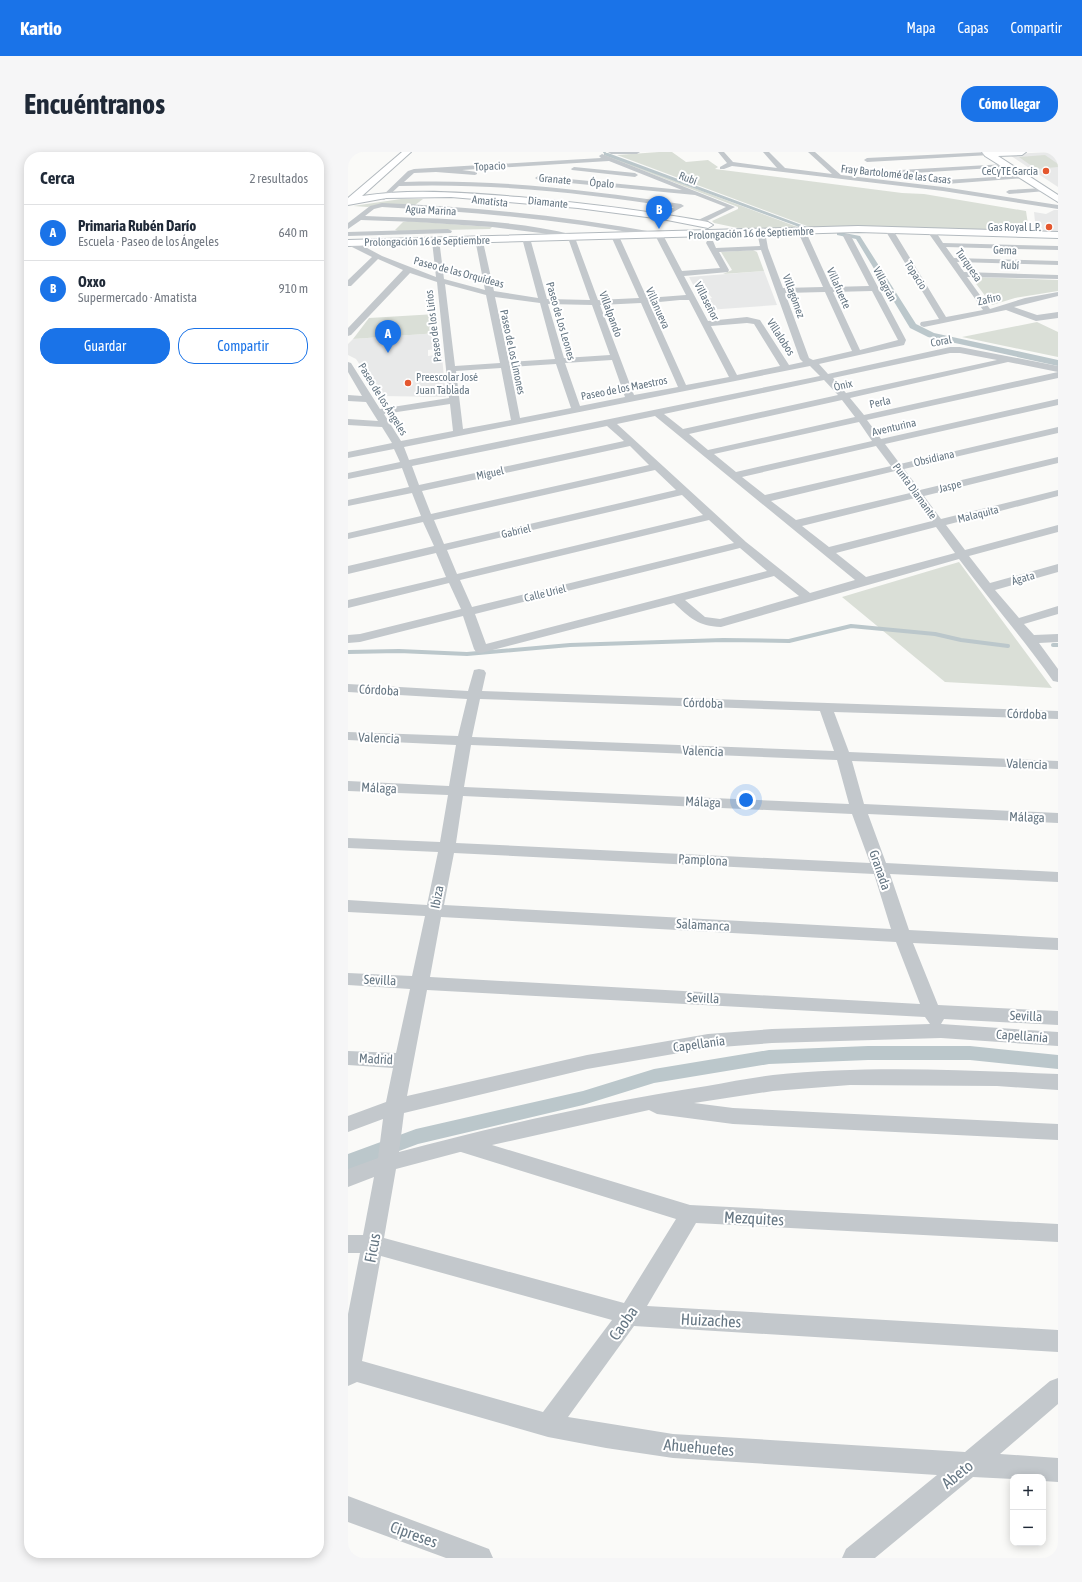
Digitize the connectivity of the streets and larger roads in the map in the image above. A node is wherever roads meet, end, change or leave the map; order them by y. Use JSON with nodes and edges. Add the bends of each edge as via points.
{"nodes":[{"id":1,"x":407,"y":152,"type":"edge"},
{"id":2,"x":637,"y":152,"type":"edge"},
{"id":3,"x":720,"y":152,"type":"edge"},
{"id":4,"x":766,"y":152,"type":"edge"},
{"id":5,"x":811,"y":152,"type":"edge"},
{"id":6,"x":1022,"y":152,"type":"edge"},
{"id":7,"x":993,"y":153,"type":"edge"},
{"id":8,"x":612,"y":155,"type":"edge"},
{"id":9,"x":602,"y":156,"type":"dead end"},
{"id":10,"x":522,"y":164,"type":"junction"},
{"id":11,"x":732,"y":164,"type":"junction"},
{"id":12,"x":1006,"y":166,"type":"junction"},
{"id":13,"x":722,"y":169,"type":"dead end"},
{"id":14,"x":438,"y":170,"type":"junction"},
{"id":15,"x":584,"y":170,"type":"junction"},
{"id":16,"x":784,"y":171,"type":"junction"},
{"id":17,"x":882,"y":173,"type":"junction"},
{"id":18,"x":486,"y":174,"type":"dead end"},
{"id":19,"x":648,"y":175,"type":"junction"},
{"id":20,"x":532,"y":177,"type":"dead end"},
{"id":21,"x":839,"y":177,"type":"junction"},
{"id":22,"x":1024,"y":177,"type":"junction"},
{"id":23,"x":569,"y":180,"type":"junction"},
{"id":24,"x":399,"y":184,"type":"junction"},
{"id":25,"x":915,"y":186,"type":"junction"},
{"id":26,"x":893,"y":187,"type":"junction"},
{"id":27,"x":554,"y":190,"type":"junction"},
{"id":28,"x":1044,"y":190,"type":"junction"},
{"id":29,"x":1058,"y":192,"type":"edge"},
{"id":30,"x":695,"y":193,"type":"junction"},
{"id":31,"x":979,"y":194,"type":"junction"},
{"id":32,"x":384,"y":197,"type":"junction"},
{"id":33,"x":1058,"y":199,"type":"edge"},
{"id":34,"x":348,"y":202,"type":"edge"},
{"id":35,"x":535,"y":202,"type":"junction"},
{"id":36,"x":1058,"y":206,"type":"edge"},
{"id":37,"x":517,"y":215,"type":"junction"},
{"id":38,"x":361,"y":218,"type":"junction"},
{"id":39,"x":659,"y":218,"type":"junction"},
{"id":40,"x":402,"y":219,"type":"junction"},
{"id":41,"x":699,"y":223,"type":"junction"},
{"id":42,"x":348,"y":227,"type":"edge"},
{"id":43,"x":498,"y":228,"type":"junction"},
{"id":44,"x":889,"y":230,"type":"junction"},
{"id":45,"x":931,"y":231,"type":"junction"},
{"id":46,"x":761,"y":232,"type":"junction"},
{"id":47,"x":802,"y":232,"type":"junction"},
{"id":48,"x":747,"y":233,"type":"junction"},
{"id":49,"x":524,"y":234,"type":"junction"},
{"id":50,"x":659,"y":235,"type":"junction"},
{"id":51,"x":1058,"y":235,"type":"edge"},
{"id":52,"x":615,"y":236,"type":"junction"},
{"id":53,"x":847,"y":236,"type":"dead end"},
{"id":54,"x":571,"y":237,"type":"junction"},
{"id":55,"x":479,"y":239,"type":"junction"},
{"id":56,"x":349,"y":240,"type":"edge"},
{"id":57,"x":436,"y":241,"type":"junction"},
{"id":58,"x":710,"y":242,"type":"junction"},
{"id":59,"x":941,"y":245,"type":"junction"},
{"id":60,"x":390,"y":248,"type":"junction"},
{"id":61,"x":764,"y":248,"type":"junction"},
{"id":62,"x":1058,"y":248,"type":"edge"},
{"id":63,"x":376,"y":257,"type":"junction"},
{"id":64,"x":951,"y":260,"type":"junction"},
{"id":65,"x":1058,"y":263,"type":"edge"},
{"id":66,"x":408,"y":270,"type":"junction"},
{"id":67,"x":680,"y":274,"type":"junction"},
{"id":68,"x":961,"y":274,"type":"junction"},
{"id":69,"x":1058,"y":277,"type":"edge"},
{"id":70,"x":440,"y":280,"type":"junction"},
{"id":71,"x":348,"y":284,"type":"edge"},
{"id":72,"x":874,"y":288,"type":"junction"},
{"id":73,"x":827,"y":289,"type":"junction"},
{"id":74,"x":780,"y":291,"type":"junction"},
{"id":75,"x":490,"y":293,"type":"junction"},
{"id":76,"x":1058,"y":294,"type":"edge"},
{"id":77,"x":692,"y":297,"type":"junction"},
{"id":78,"x":643,"y":300,"type":"junction"},
{"id":79,"x":543,"y":301,"type":"junction"},
{"id":80,"x":596,"y":303,"type":"junction"},
{"id":81,"x":1007,"y":307,"type":"junction"},
{"id":82,"x":988,"y":311,"type":"junction"},
{"id":83,"x":1058,"y":315,"type":"edge"},
{"id":84,"x":944,"y":320,"type":"junction"},
{"id":85,"x":706,"y":324,"type":"junction"},
{"id":86,"x":924,"y":324,"type":"dead end"},
{"id":87,"x":348,"y":333,"type":"edge"},
{"id":88,"x":903,"y":342,"type":"joint"},
{"id":89,"x":857,"y":353,"type":"junction"},
{"id":90,"x":615,"y":357,"type":"junction"},
{"id":91,"x":1009,"y":360,"type":"junction"},
{"id":92,"x":560,"y":361,"type":"junction"},
{"id":93,"x":812,"y":363,"type":"junction"},
{"id":94,"x":348,"y":365,"type":"edge"},
{"id":95,"x":505,"y":365,"type":"junction"},
{"id":96,"x":786,"y":368,"type":"junction"},
{"id":97,"x":451,"y":369,"type":"junction"},
{"id":98,"x":1058,"y":369,"type":"edge"},
{"id":99,"x":1058,"y":375,"type":"edge"},
{"id":100,"x":352,"y":377,"type":"edge"},
{"id":101,"x":734,"y":378,"type":"junction"},
{"id":102,"x":829,"y":378,"type":"junction"},
{"id":103,"x":683,"y":388,"type":"junction"},
{"id":104,"x":845,"y":396,"type":"junction"},
{"id":105,"x":348,"y":398,"type":"edge"},
{"id":106,"x":630,"y":398,"type":"junction"},
{"id":107,"x":370,"y":399,"type":"junction"},
{"id":108,"x":454,"y":400,"type":"junction"},
{"id":109,"x":1058,"y":402,"type":"edge"},
{"id":110,"x":576,"y":409,"type":"junction"},
{"id":111,"x":377,"y":412,"type":"junction"},
{"id":112,"x":656,"y":412,"type":"junction"},
{"id":113,"x":861,"y":418,"type":"junction"},
{"id":114,"x":516,"y":421,"type":"junction"},
{"id":115,"x":608,"y":421,"type":"junction"},
{"id":116,"x":348,"y":422,"type":"edge"},
{"id":117,"x":384,"y":424,"type":"junction"},
{"id":118,"x":1058,"y":430,"type":"edge"},
{"id":119,"x":682,"y":432,"type":"junction"},
{"id":120,"x":458,"y":433,"type":"junction"},
{"id":121,"x":879,"y":442,"type":"junction"},
{"id":122,"x":631,"y":443,"type":"junction"},
{"id":123,"x":398,"y":445,"type":"junction"},
{"id":124,"x":348,"y":448,"type":"edge"},
{"id":125,"x":378,"y":449,"type":"junction"},
{"id":126,"x":707,"y":453,"type":"junction"},
{"id":127,"x":348,"y":455,"type":"edge"},
{"id":128,"x":1058,"y":460,"type":"edge"},
{"id":129,"x":406,"y":464,"type":"junction"},
{"id":130,"x":657,"y":466,"type":"junction"},
{"id":131,"x":897,"y":467,"type":"junction"},
{"id":132,"x":735,"y":475,"type":"junction"},
{"id":133,"x":348,"y":476,"type":"edge"},
{"id":134,"x":416,"y":489,"type":"junction"},
{"id":135,"x":684,"y":491,"type":"junction"},
{"id":136,"x":1058,"y":493,"type":"edge"},
{"id":137,"x":917,"y":494,"type":"junction"},
{"id":138,"x":764,"y":499,"type":"junction"},
{"id":139,"x":348,"y":504,"type":"edge"},
{"id":140,"x":712,"y":516,"type":"junction"},
{"id":141,"x":426,"y":518,"type":"junction"},
{"id":142,"x":795,"y":524,"type":"junction"},
{"id":143,"x":939,"y":524,"type":"junction"},
{"id":144,"x":1058,"y":528,"type":"edge"},
{"id":145,"x":348,"y":536,"type":"edge"},
{"id":146,"x":742,"y":544,"type":"junction"},
{"id":147,"x":441,"y":549,"type":"junction"},
{"id":148,"x":828,"y":551,"type":"junction"},
{"id":149,"x":962,"y":553,"type":"junction"},
{"id":150,"x":1058,"y":568,"type":"edge"},
{"id":151,"x":348,"y":570,"type":"edge"},
{"id":152,"x":776,"y":572,"type":"junction"},
{"id":153,"x":454,"y":579,"type":"junction"},
{"id":154,"x":863,"y":581,"type":"junction"},
{"id":155,"x":987,"y":588,"type":"junction"},
{"id":156,"x":808,"y":597,"type":"junction"},
{"id":157,"x":676,"y":598,"type":"junction"},
{"id":158,"x":348,"y":604,"type":"edge"},
{"id":159,"x":1058,"y":610,"type":"edge"},
{"id":160,"x":468,"y":612,"type":"junction"},
{"id":161,"x":1015,"y":623,"type":"junction"},
{"id":162,"x":1058,"y":638,"type":"edge"},
{"id":163,"x":348,"y":639,"type":"edge"},
{"id":164,"x":1030,"y":639,"type":"junction"},
{"id":165,"x":1054,"y":667,"type":"edge"},
{"id":166,"x":479,"y":673,"type":"dead end"},
{"id":167,"x":1058,"y":678,"type":"edge"},
{"id":168,"x":348,"y":688,"type":"edge"},
{"id":169,"x":475,"y":695,"type":"junction"},
{"id":170,"x":826,"y":707,"type":"junction"},
{"id":171,"x":1058,"y":715,"type":"edge"},
{"id":172,"x":348,"y":736,"type":"edge"},
{"id":173,"x":464,"y":742,"type":"junction"},
{"id":174,"x":843,"y":756,"type":"junction"},
{"id":175,"x":1058,"y":765,"type":"edge"},
{"id":176,"x":348,"y":786,"type":"edge"},
{"id":177,"x":456,"y":791,"type":"junction"},
{"id":178,"x":858,"y":810,"type":"junction"},
{"id":179,"x":1058,"y":818,"type":"edge"},
{"id":180,"x":348,"y":843,"type":"edge"},
{"id":181,"x":447,"y":847,"type":"junction"},
{"id":182,"x":880,"y":868,"type":"junction"},
{"id":183,"x":1058,"y":877,"type":"edge"},
{"id":184,"x":348,"y":906,"type":"edge"},
{"id":185,"x":435,"y":909,"type":"junction"},
{"id":186,"x":902,"y":936,"type":"junction"},
{"id":187,"x":1058,"y":944,"type":"edge"},
{"id":188,"x":348,"y":979,"type":"edge"},
{"id":189,"x":420,"y":982,"type":"junction"},
{"id":190,"x":930,"y":1011,"type":"junction"},
{"id":191,"x":1058,"y":1018,"type":"edge"},
{"id":192,"x":941,"y":1031,"type":"junction"},
{"id":193,"x":1058,"y":1039,"type":"edge"},
{"id":194,"x":348,"y":1058,"type":"edge"},
{"id":195,"x":404,"y":1060,"type":"junction"},
{"id":196,"x":1058,"y":1082,"type":"edge"},
{"id":197,"x":638,"y":1104,"type":"junction"},
{"id":198,"x":394,"y":1114,"type":"junction"},
{"id":199,"x":348,"y":1124,"type":"edge"},
{"id":200,"x":1058,"y":1132,"type":"edge"},
{"id":201,"x":460,"y":1144,"type":"junction"},
{"id":202,"x":388,"y":1158,"type":"junction"},
{"id":203,"x":348,"y":1178,"type":"edge"},
{"id":204,"x":690,"y":1214,"type":"junction"},
{"id":205,"x":1058,"y":1233,"type":"edge"},
{"id":206,"x":348,"y":1244,"type":"edge"},
{"id":207,"x":372,"y":1244,"type":"junction"},
{"id":208,"x":629,"y":1315,"type":"junction"},
{"id":209,"x":1058,"y":1341,"type":"edge"},
{"id":210,"x":348,"y":1370,"type":"edge"},
{"id":211,"x":1058,"y":1389,"type":"edge"},
{"id":212,"x":548,"y":1425,"type":"junction"},
{"id":213,"x":970,"y":1464,"type":"junction"},
{"id":214,"x":1058,"y":1470,"type":"edge"},
{"id":215,"x":348,"y":1509,"type":"edge"},
{"id":216,"x":480,"y":1558,"type":"edge"},
{"id":217,"x":855,"y":1558,"type":"edge"}],
"edges":[{"from":1,"to":34,"type":"street"},
{"from":2,"to":8,"type":"street","name":"Topacio"},
{"from":3,"to":11,"type":"street"},
{"from":4,"to":16,"type":"street"},
{"from":5,"to":21,"type":"street"},
{"from":6,"to":7,"type":"street"},
{"from":7,"to":12,"type":"street"},
{"from":7,"to":17,"type":"street","via":[[865,158]]},
{"from":7,"to":29,"type":"street"},
{"from":8,"to":9,"type":"street","name":"Rubí"},
{"from":8,"to":10,"type":"street","name":"Topacio"},
{"from":8,"to":19,"type":"street","name":"Rubí"},
{"from":10,"to":14,"type":"street","name":"Topacio"},
{"from":10,"to":15,"type":"street"},
{"from":11,"to":13,"type":"street"},
{"from":11,"to":16,"type":"street","name":"Fray Bartolomé de las Casas"},
{"from":12,"to":17,"type":"street"},
{"from":12,"to":22,"type":"street"},
{"from":14,"to":18,"type":"street"},
{"from":14,"to":24,"type":"street","name":"Topacio","via":[[412,172]]},
{"from":15,"to":19,"type":"street"},
{"from":15,"to":23,"type":"street"},
{"from":16,"to":21,"type":"street","name":"Fray Bartolomé de las Casas"},
{"from":17,"to":26,"type":"street"},
{"from":19,"to":30,"type":"street","name":"Rubí"},
{"from":20,"to":23,"type":"street","name":"Ópalo"},
{"from":21,"to":26,"type":"street","name":"Fray Bartolomé de las Casas"},
{"from":22,"to":25,"type":"street"},
{"from":22,"to":28,"type":"street"},
{"from":23,"to":27,"type":"street"},
{"from":23,"to":30,"type":"street","name":"Ópalo"},
{"from":24,"to":27,"type":"street","name":"Granate","via":[[488,184]]},
{"from":24,"to":32,"type":"street","name":"Topacio"},
{"from":25,"to":26,"type":"street","name":"Fray Bartolomé de las Casas"},
{"from":25,"to":31,"type":"street","name":"Fray Bartolomé de las Casas"},
{"from":27,"to":35,"type":"street"},
{"from":27,"to":39,"type":"street","name":"Granate","via":[[681,206]]},
{"from":28,"to":31,"type":"street"},
{"from":28,"to":33,"type":"street"},
{"from":30,"to":41,"type":"street","name":"Rubí","via":[[732,207]]},
{"from":31,"to":36,"type":"street","name":"Fray Bartolomé de las Casas"},
{"from":32,"to":34,"type":"street","name":"Diamante"},
{"from":32,"to":35,"type":"street","name":"Diamante"},
{"from":35,"to":37,"type":"street"},
{"from":35,"to":39,"type":"street","name":"Diamante"},
{"from":37,"to":38,"type":"street","name":"Amatista","via":[[382,205],[372,208]]},
{"from":37,"to":43,"type":"street"},
{"from":37,"to":50,"type":"street","name":"Amatista","via":[[571,220]]},
{"from":38,"to":40,"type":"street","name":"Agua Marina"},
{"from":38,"to":42,"type":"street","name":"Amatista"},
{"from":39,"to":41,"type":"street","name":"Diamante"},
{"from":39,"to":58,"type":"street","name":"Diamante","via":[[702,229]]},
{"from":40,"to":43,"type":"street","name":"Agua Marina"},
{"from":40,"to":60,"type":"street"},
{"from":41,"to":48,"type":"street","name":"Diamante"},
{"from":43,"to":49,"type":"street"},
{"from":43,"to":60,"type":"street","via":[[461,231]]},
{"from":44,"to":45,"type":"street","name":"Prolongación 16 de Septiembre"},
{"from":44,"to":47,"type":"street","name":"Prolongación 16 de Septiembre"},
{"from":44,"to":84,"type":"street","name":"Topacio"},
{"from":45,"to":51,"type":"street","name":"Prolongación 16 de Septiembre"},
{"from":45,"to":59,"type":"street","name":"Turquesa"},
{"from":46,"to":47,"type":"street","name":"Prolongación 16 de Septiembre"},
{"from":46,"to":48,"type":"street","name":"Prolongación 16 de Septiembre"},
{"from":46,"to":61,"type":"street","name":"Villagómez"},
{"from":47,"to":73,"type":"street","name":"Villafuerte"},
{"from":48,"to":58,"type":"street","name":"Prolongación 16 de Septiembre"},
{"from":49,"to":54,"type":"street","name":"Prolongación 16 de Septiembre"},
{"from":49,"to":55,"type":"street","name":"Prolongación 16 de Septiembre"},
{"from":49,"to":79,"type":"street","name":"Paseo de Los Leones"},
{"from":50,"to":52,"type":"street","name":"Prolongación 16 de Septiembre"},
{"from":50,"to":58,"type":"street","name":"Prolongación 16 de Septiembre"},
{"from":50,"to":67,"type":"street","name":"Villaseñor"},
{"from":52,"to":54,"type":"street","name":"Prolongación 16 de Septiembre"},
{"from":52,"to":78,"type":"street","name":"Villanueva"},
{"from":53,"to":72,"type":"street","name":"Villagrán"},
{"from":54,"to":80,"type":"street","name":"Villalpando"},
{"from":55,"to":57,"type":"street","name":"Prolongación 16 de Septiembre"},
{"from":55,"to":75,"type":"street","name":"Paseo de Los Limones"},
{"from":56,"to":60,"type":"street","name":"Prolongación 16 de Septiembre"},
{"from":56,"to":63,"type":"street","name":"Paseo de las Orquídeas"},
{"from":57,"to":60,"type":"street","name":"Prolongación 16 de Septiembre"},
{"from":57,"to":70,"type":"street","name":"Paseo de los Lirios"},
{"from":58,"to":61,"type":"street"},
{"from":58,"to":67,"type":"street","via":[[724,270]]},
{"from":59,"to":62,"type":"street"},
{"from":59,"to":64,"type":"street","name":"Turquesa"},
{"from":60,"to":63,"type":"street","name":"Paseo de las Orquídeas"},
{"from":60,"to":66,"type":"street","name":"Paseo de las Orquídeas"},
{"from":61,"to":74,"type":"street","name":"Villagómez"},
{"from":63,"to":71,"type":"street"},
{"from":64,"to":65,"type":"street","name":"Gema"},
{"from":64,"to":68,"type":"street","name":"Turquesa"},
{"from":66,"to":70,"type":"street","name":"Paseo de las Orquídeas"},
{"from":66,"to":87,"type":"street"},
{"from":67,"to":77,"type":"street","name":"Villaseñor"},
{"from":68,"to":69,"type":"street","name":"Rubí"},
{"from":68,"to":82,"type":"street","name":"Turquesa"},
{"from":70,"to":75,"type":"street","name":"Paseo de las Orquídeas"},
{"from":70,"to":97,"type":"street","name":"Paseo de los Lirios"},
{"from":72,"to":73,"type":"street"},
{"from":72,"to":88,"type":"street","name":"Villagrán"},
{"from":73,"to":74,"type":"street"},
{"from":73,"to":89,"type":"street","name":"Villafuerte"},
{"from":74,"to":93,"type":"street","name":"Villagómez","via":[[805,359]]},
{"from":75,"to":79,"type":"street","name":"Paseo de las Orquídeas"},
{"from":75,"to":95,"type":"street","name":"Paseo de Los Limones"},
{"from":76,"to":81,"type":"street","name":"Zafiro"},
{"from":77,"to":78,"type":"street","name":"Paseo de las Orquídeas"},
{"from":77,"to":85,"type":"street","name":"Villaseñor"},
{"from":78,"to":80,"type":"street","name":"Paseo de las Orquídeas"},
{"from":78,"to":103,"type":"street","name":"Villanueva"},
{"from":79,"to":80,"type":"street","name":"Paseo de las Orquídeas"},
{"from":79,"to":92,"type":"street","name":"Paseo de Los Leones"},
{"from":80,"to":90,"type":"street","name":"Villalpando"},
{"from":81,"to":82,"type":"street","name":"Zafiro"},
{"from":81,"to":83,"type":"street","via":[[1038,319]]},
{"from":82,"to":84,"type":"street","name":"Zafiro"},
{"from":84,"to":86,"type":"street","name":"Zafiro"},
{"from":85,"to":96,"type":"street","name":"Villalobos","via":[[747,320],[757,322]]},
{"from":85,"to":101,"type":"street","name":"Villaseñor"},
{"from":88,"to":89,"type":"street","name":"Paseo de los Maestros"},
{"from":89,"to":93,"type":"street","name":"Paseo de los Maestros"},
{"from":90,"to":92,"type":"street"},
{"from":90,"to":106,"type":"street","name":"Villalpando"},
{"from":91,"to":98,"type":"street","name":"Coral"},
{"from":91,"to":102,"type":"street","name":"Coral","via":[[957,350]]},
{"from":91,"to":104,"type":"street","name":"Ónix"},
{"from":92,"to":95,"type":"street"},
{"from":92,"to":110,"type":"street","name":"Paseo de Los Leones"},
{"from":93,"to":96,"type":"street","name":"Paseo de los Maestros"},
{"from":93,"to":102,"type":"street","name":"Punta Diamante"},
{"from":94,"to":100,"type":"street","name":"Paseo de los Ángeles"},
{"from":95,"to":97,"type":"street"},
{"from":95,"to":114,"type":"street","name":"Paseo de Los Limones"},
{"from":96,"to":101,"type":"street","name":"Paseo de los Maestros"},
{"from":97,"to":108,"type":"street","name":"Paseo de los Lirios"},
{"from":99,"to":113,"type":"street","name":"Perla"},
{"from":100,"to":107,"type":"street","name":"Paseo de los Ángeles"},
{"from":101,"to":103,"type":"street","name":"Paseo de los Maestros"},
{"from":102,"to":104,"type":"street","name":"Punta Diamante"},
{"from":102,"to":112,"type":"street","name":"Coral"},
{"from":103,"to":106,"type":"street","name":"Paseo de los Maestros"},
{"from":104,"to":113,"type":"street","name":"Punta Diamante"},
{"from":104,"to":119,"type":"street","name":"Ónix"},
{"from":105,"to":107,"type":"street"},
{"from":106,"to":110,"type":"street","name":"Paseo de los Maestros"},
{"from":107,"to":111,"type":"street","name":"Paseo de los Ángeles"},
{"from":108,"to":111,"type":"street"},
{"from":108,"to":120,"type":"street","name":"Paseo de los Lirios"},
{"from":109,"to":121,"type":"street","name":"Aventurina"},
{"from":110,"to":114,"type":"street","name":"Paseo de los Maestros"},
{"from":111,"to":117,"type":"street","name":"Paseo de los Ángeles"},
{"from":112,"to":115,"type":"street","name":"Coral"},
{"from":112,"to":119,"type":"street"},
{"from":113,"to":121,"type":"street","name":"Punta Diamante"},
{"from":113,"to":126,"type":"street","name":"Perla"},
{"from":114,"to":120,"type":"street","name":"Paseo de los Maestros"},
{"from":115,"to":122,"type":"street"},
{"from":115,"to":129,"type":"street","name":"Coral"},
{"from":116,"to":117,"type":"street"},
{"from":117,"to":123,"type":"street","name":"Paseo de los Ángeles"},
{"from":118,"to":131,"type":"street","name":"Obsidiana"},
{"from":119,"to":126,"type":"street"},
{"from":120,"to":123,"type":"street","name":"Paseo de los Maestros"},
{"from":121,"to":131,"type":"street","name":"Punta Diamante"},
{"from":121,"to":132,"type":"street","name":"Aventurina"},
{"from":122,"to":130,"type":"street"},
{"from":122,"to":134,"type":"street","name":"Miguel"},
{"from":123,"to":125,"type":"street","name":"Paseo de los Maestros"},
{"from":123,"to":129,"type":"street","name":"Paseo de los Ángeles"},
{"from":124,"to":125,"type":"street"},
{"from":125,"to":127,"type":"street","name":"Paseo de los Maestros"},
{"from":126,"to":132,"type":"street"},
{"from":128,"to":137,"type":"street","name":"Jaspe"},
{"from":129,"to":133,"type":"street","name":"Coral"},
{"from":129,"to":134,"type":"street","name":"Paseo de los Ángeles"},
{"from":130,"to":135,"type":"street"},
{"from":130,"to":141,"type":"street"},
{"from":131,"to":137,"type":"street","name":"Punta Diamante"},
{"from":131,"to":138,"type":"street","name":"Obsidiana"},
{"from":132,"to":138,"type":"street"},
{"from":134,"to":139,"type":"street","name":"Miguel"},
{"from":134,"to":141,"type":"street","name":"Paseo de los Ángeles"},
{"from":135,"to":140,"type":"street"},
{"from":135,"to":147,"type":"street","name":"Gabriel"},
{"from":136,"to":143,"type":"street","name":"Malaquita"},
{"from":137,"to":142,"type":"street","name":"Jaspe"},
{"from":137,"to":143,"type":"street","name":"Punta Diamante"},
{"from":138,"to":142,"type":"street"},
{"from":140,"to":146,"type":"street"},
{"from":140,"to":153,"type":"street"},
{"from":141,"to":145,"type":"street"},
{"from":141,"to":147,"type":"street","name":"Paseo de los Ángeles"},
{"from":142,"to":148,"type":"street"},
{"from":143,"to":148,"type":"street","name":"Malaquita"},
{"from":143,"to":149,"type":"street","name":"Punta Diamante"},
{"from":144,"to":149,"type":"street"},
{"from":146,"to":152,"type":"street"},
{"from":146,"to":160,"type":"street","name":"Calle Uriel"},
{"from":147,"to":151,"type":"street","name":"Gabriel"},
{"from":147,"to":153,"type":"street","name":"Paseo de los Ángeles"},
{"from":148,"to":154,"type":"street"},
{"from":149,"to":154,"type":"street"},
{"from":149,"to":155,"type":"street","name":"Punta Diamante"},
{"from":150,"to":155,"type":"street","name":"Ágata"},
{"from":152,"to":156,"type":"street"},
{"from":152,"to":157,"type":"street"},
{"from":153,"to":158,"type":"street"},
{"from":153,"to":160,"type":"street","name":"Paseo de los Ángeles"},
{"from":154,"to":156,"type":"street"},
{"from":155,"to":161,"type":"street","name":"Punta Diamante"},
{"from":156,"to":157,"type":"street","via":[[722,623],[708,623],[698,619]]},
{"from":157,"to":160,"type":"street","name":"Paseo de los Ángeles","via":[[481,649]]},
{"from":159,"to":161,"type":"street"},
{"from":160,"to":163,"type":"street","name":"Calle Uriel"},
{"from":161,"to":164,"type":"street","name":"Punta Diamante"},
{"from":162,"to":164,"type":"street"},
{"from":164,"to":165,"type":"street","name":"Punta Diamante"},
{"from":165,"to":167,"type":"street","name":"Punta Diamante"},
{"from":166,"to":169,"type":"street","name":"Ibiza"},
{"from":168,"to":169,"type":"street","name":"Córdoba"},
{"from":169,"to":170,"type":"street","name":"Córdoba"},
{"from":169,"to":173,"type":"street","name":"Ibiza"},
{"from":170,"to":171,"type":"street","name":"Córdoba"},
{"from":170,"to":174,"type":"street","name":"Granada"},
{"from":172,"to":173,"type":"street","name":"Valencia"},
{"from":173,"to":174,"type":"street","name":"Valencia"},
{"from":173,"to":177,"type":"street","name":"Ibiza"},
{"from":174,"to":175,"type":"street","name":"Valencia"},
{"from":174,"to":178,"type":"street","name":"Granada"},
{"from":176,"to":177,"type":"street","name":"Málaga"},
{"from":177,"to":178,"type":"street","name":"Málaga"},
{"from":177,"to":181,"type":"street","name":"Ibiza"},
{"from":178,"to":179,"type":"street","name":"Málaga"},
{"from":178,"to":182,"type":"street","name":"Granada"},
{"from":180,"to":181,"type":"street","name":"Pamplona"},
{"from":181,"to":182,"type":"street","name":"Pamplona"},
{"from":181,"to":185,"type":"street","name":"Ibiza"},
{"from":182,"to":183,"type":"street","name":"Pamplona"},
{"from":182,"to":186,"type":"street","name":"Granada"},
{"from":184,"to":185,"type":"street","name":"Salamanca"},
{"from":185,"to":186,"type":"street","name":"Salamanca"},
{"from":185,"to":189,"type":"street","name":"Ibiza"},
{"from":186,"to":187,"type":"street","name":"Salamanca"},
{"from":186,"to":190,"type":"street","name":"Granada"},
{"from":188,"to":189,"type":"street","name":"Sevilla"},
{"from":189,"to":190,"type":"street","name":"Sevilla"},
{"from":189,"to":195,"type":"street","name":"Ibiza"},
{"from":190,"to":191,"type":"street","name":"Sevilla"},
{"from":190,"to":192,"type":"street","name":"Granada"},
{"from":192,"to":193,"type":"street","name":"Capellanía"},
{"from":192,"to":198,"type":"street","name":"Capellanía","via":[[772,1036],[708,1042],[588,1062]]},
{"from":194,"to":195,"type":"street","name":"Madrid"},
{"from":195,"to":198,"type":"street","name":"Ibiza"},
{"from":196,"to":197,"type":"street","via":[[998,1079],[842,1079],[773,1083]]},
{"from":197,"to":200,"type":"street","via":[[733,1116]]},
{"from":197,"to":201,"type":"street"},
{"from":198,"to":199,"type":"street","name":"Capellanía"},
{"from":198,"to":202,"type":"street","name":"Ficus"},
{"from":201,"to":202,"type":"street"},
{"from":201,"to":204,"type":"street","name":"Mezquites"},
{"from":202,"to":203,"type":"street"},
{"from":202,"to":207,"type":"street","name":"Ficus"},
{"from":204,"to":205,"type":"street","name":"Mezquites"},
{"from":204,"to":208,"type":"street","name":"Caoba"},
{"from":206,"to":207,"type":"street","name":"Huizaches"},
{"from":207,"to":208,"type":"street","name":"Huizaches"},
{"from":207,"to":210,"type":"street","name":"Ficus"},
{"from":208,"to":209,"type":"street","name":"Huizaches"},
{"from":208,"to":212,"type":"street","name":"Caoba"},
{"from":210,"to":212,"type":"street","name":"Ahuehuetes"},
{"from":211,"to":213,"type":"street","name":"Abeto"},
{"from":212,"to":213,"type":"street","name":"Ahuehuetes","via":[[673,1446]]},
{"from":213,"to":214,"type":"street","name":"Ahuehuetes"},
{"from":213,"to":217,"type":"street","name":"Abeto"},
{"from":215,"to":216,"type":"street","name":"Cipreses"}]}
